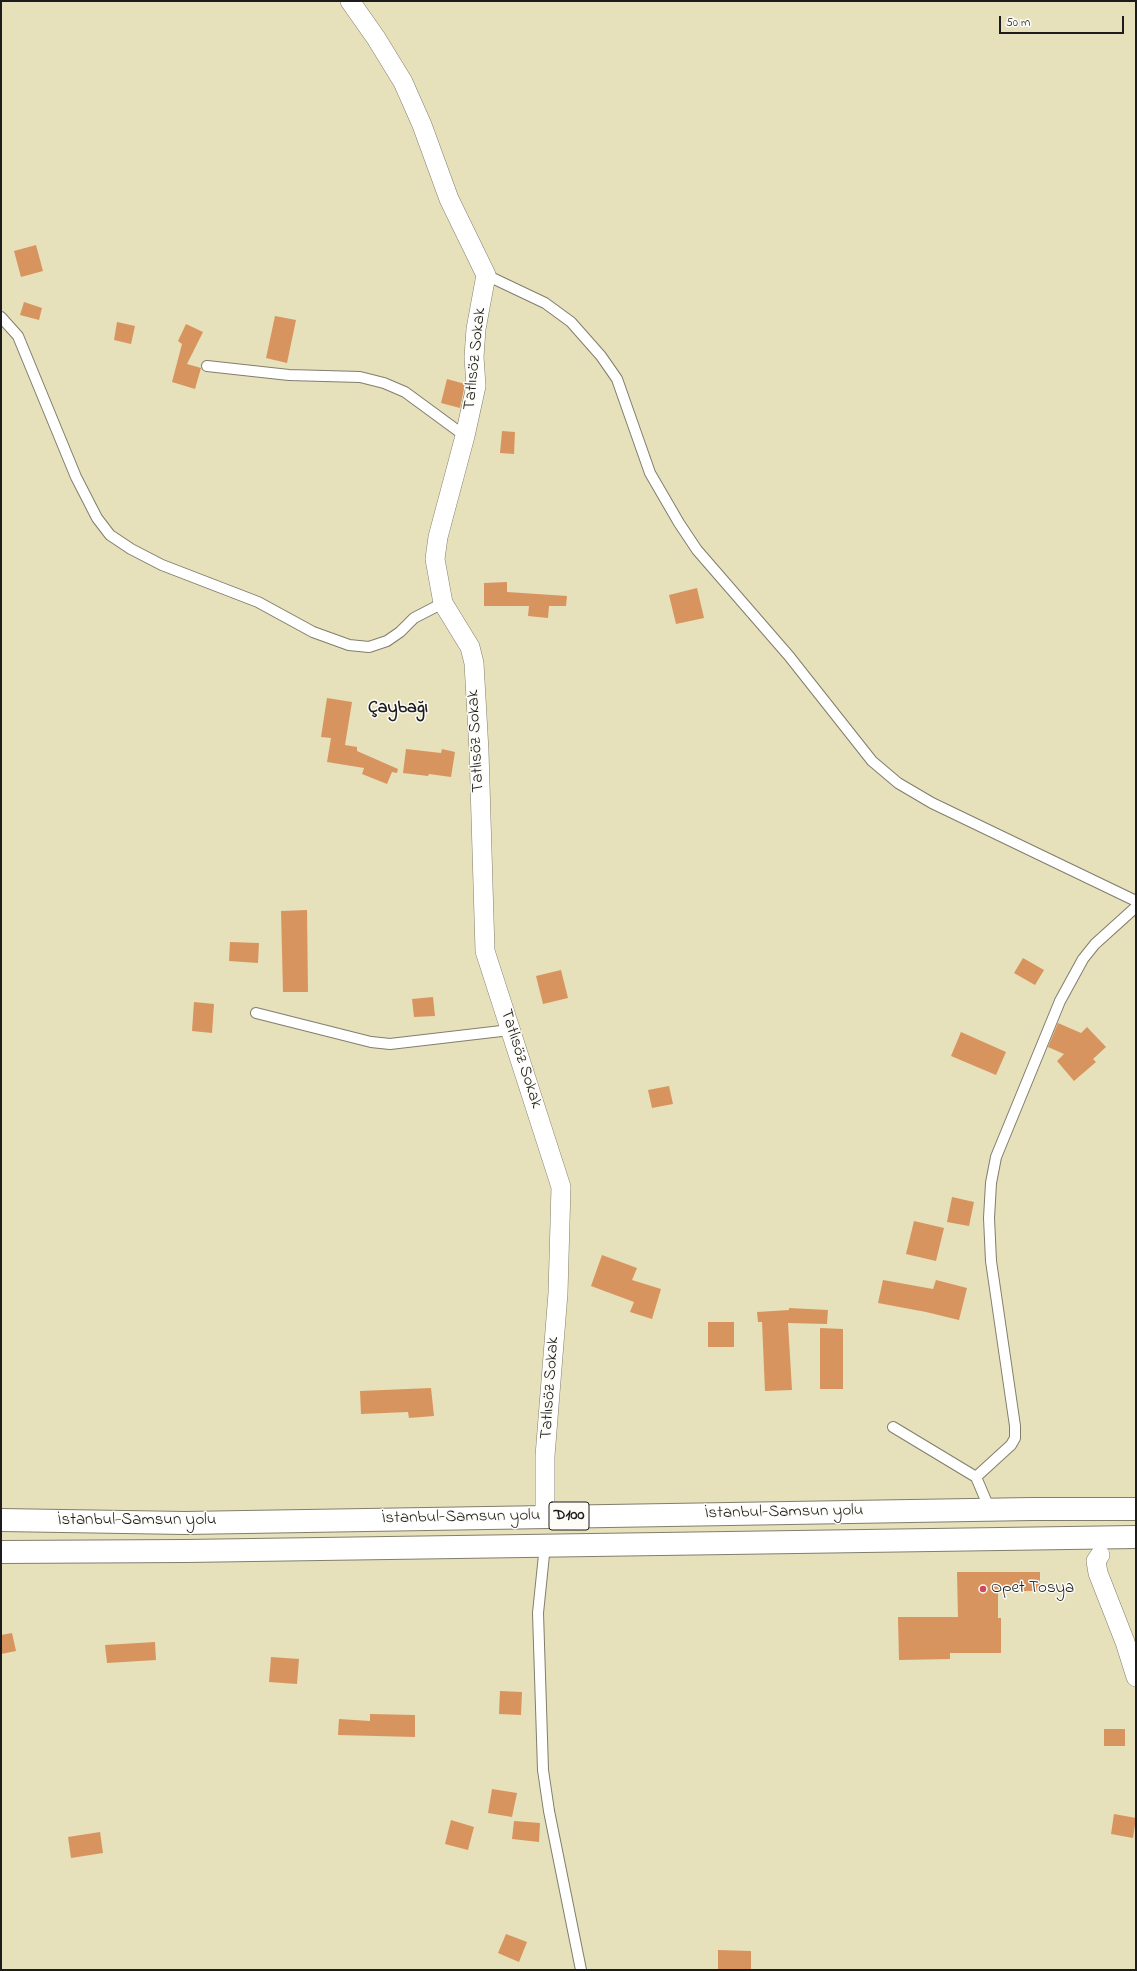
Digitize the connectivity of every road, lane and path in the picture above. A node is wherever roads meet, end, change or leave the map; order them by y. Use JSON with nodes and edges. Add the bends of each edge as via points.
{"nodes":[{"id":1,"x":350,"y":1,"type":"edge"},
{"id":2,"x":486,"y":275,"type":"junction"},
{"id":3,"x":1,"y":317,"type":"edge"},
{"id":4,"x":207,"y":366,"type":"dead end"},
{"id":5,"x":465,"y":436,"type":"junction"},
{"id":6,"x":443,"y":603,"type":"junction"},
{"id":7,"x":1136,"y":901,"type":"edge"},
{"id":8,"x":1136,"y":907,"type":"edge"},
{"id":9,"x":256,"y":1013,"type":"dead end"},
{"id":10,"x":510,"y":1030,"type":"junction"},
{"id":11,"x":892,"y":1427,"type":"dead end"},
{"id":12,"x":976,"y":1477,"type":"junction"},
{"id":13,"x":1136,"y":1508,"type":"edge"},
{"id":14,"x":990,"y":1510,"type":"junction"},
{"id":15,"x":545,"y":1516,"type":"junction"},
{"id":16,"x":1,"y":1520,"type":"edge"},
{"id":17,"x":1136,"y":1537,"type":"edge"},
{"id":18,"x":545,"y":1545,"type":"junction"},
{"id":19,"x":1,"y":1552,"type":"edge"},
{"id":20,"x":1100,"y":1555,"type":"dead end"},
{"id":21,"x":1136,"y":1677,"type":"edge"},
{"id":22,"x":581,"y":1970,"type":"edge"}],
"edges":[{"from":1,"to":2,"type":"street","via":[[403,82],[449,199]]},
{"from":2,"to":5,"type":"street","name":"Tatlısöz Sokak","via":[[476,329],[476,386]]},
{"from":2,"to":7,"type":"lane","via":[[545,303],[571,322],[601,356],[617,379],[650,473],[686,534],[789,656],[872,761],[898,783],[932,803]]},
{"from":3,"to":6,"type":"lane","via":[[18,336],[76,477],[97,518],[110,535],[130,550],[258,602],[313,632],[349,645],[369,647],[387,641],[414,618]]},
{"from":4,"to":5,"type":"lane","via":[[289,376],[360,378],[384,383],[405,392]]},
{"from":5,"to":6,"type":"street","name":"Tatlısöz Sokak","via":[[435,559]]},
{"from":6,"to":10,"type":"street","name":"Tatlısöz Sokak","via":[[470,647],[474,664],[485,951]]},
{"from":8,"to":12,"type":"lane","via":[[1095,944],[1083,959],[1060,1001],[996,1157],[989,1218],[991,1261],[1015,1438],[1011,1446]]},
{"from":9,"to":10,"type":"lane","via":[[384,1043]]},
{"from":10,"to":15,"type":"street","name":"Tatlısöz Sokak","via":[[560,1187],[558,1293],[545,1456]]},
{"from":11,"to":12,"type":"lane"},
{"from":12,"to":14,"type":"lane"},
{"from":13,"to":14,"type":"highway","name":"İstanbul-Samsun yolu","number":"D100"},
{"from":14,"to":15,"type":"highway","name":"İstanbul-Samsun yolu","number":"D100"},
{"from":15,"to":16,"type":"highway","name":"İstanbul-Samsun yolu","number":"D100","via":[[185,1523]]},
{"from":17,"to":18,"type":"highway","name":"İstanbul-Samsun yolu","number":"D100"},
{"from":18,"to":19,"type":"highway","name":"İstanbul-Samsun yolu","number":"D100"},
{"from":18,"to":22,"type":"lane","via":[[538,1614],[543,1770]]},
{"from":20,"to":21,"type":"street","via":[[1096,1561],[1098,1573]]}]}
